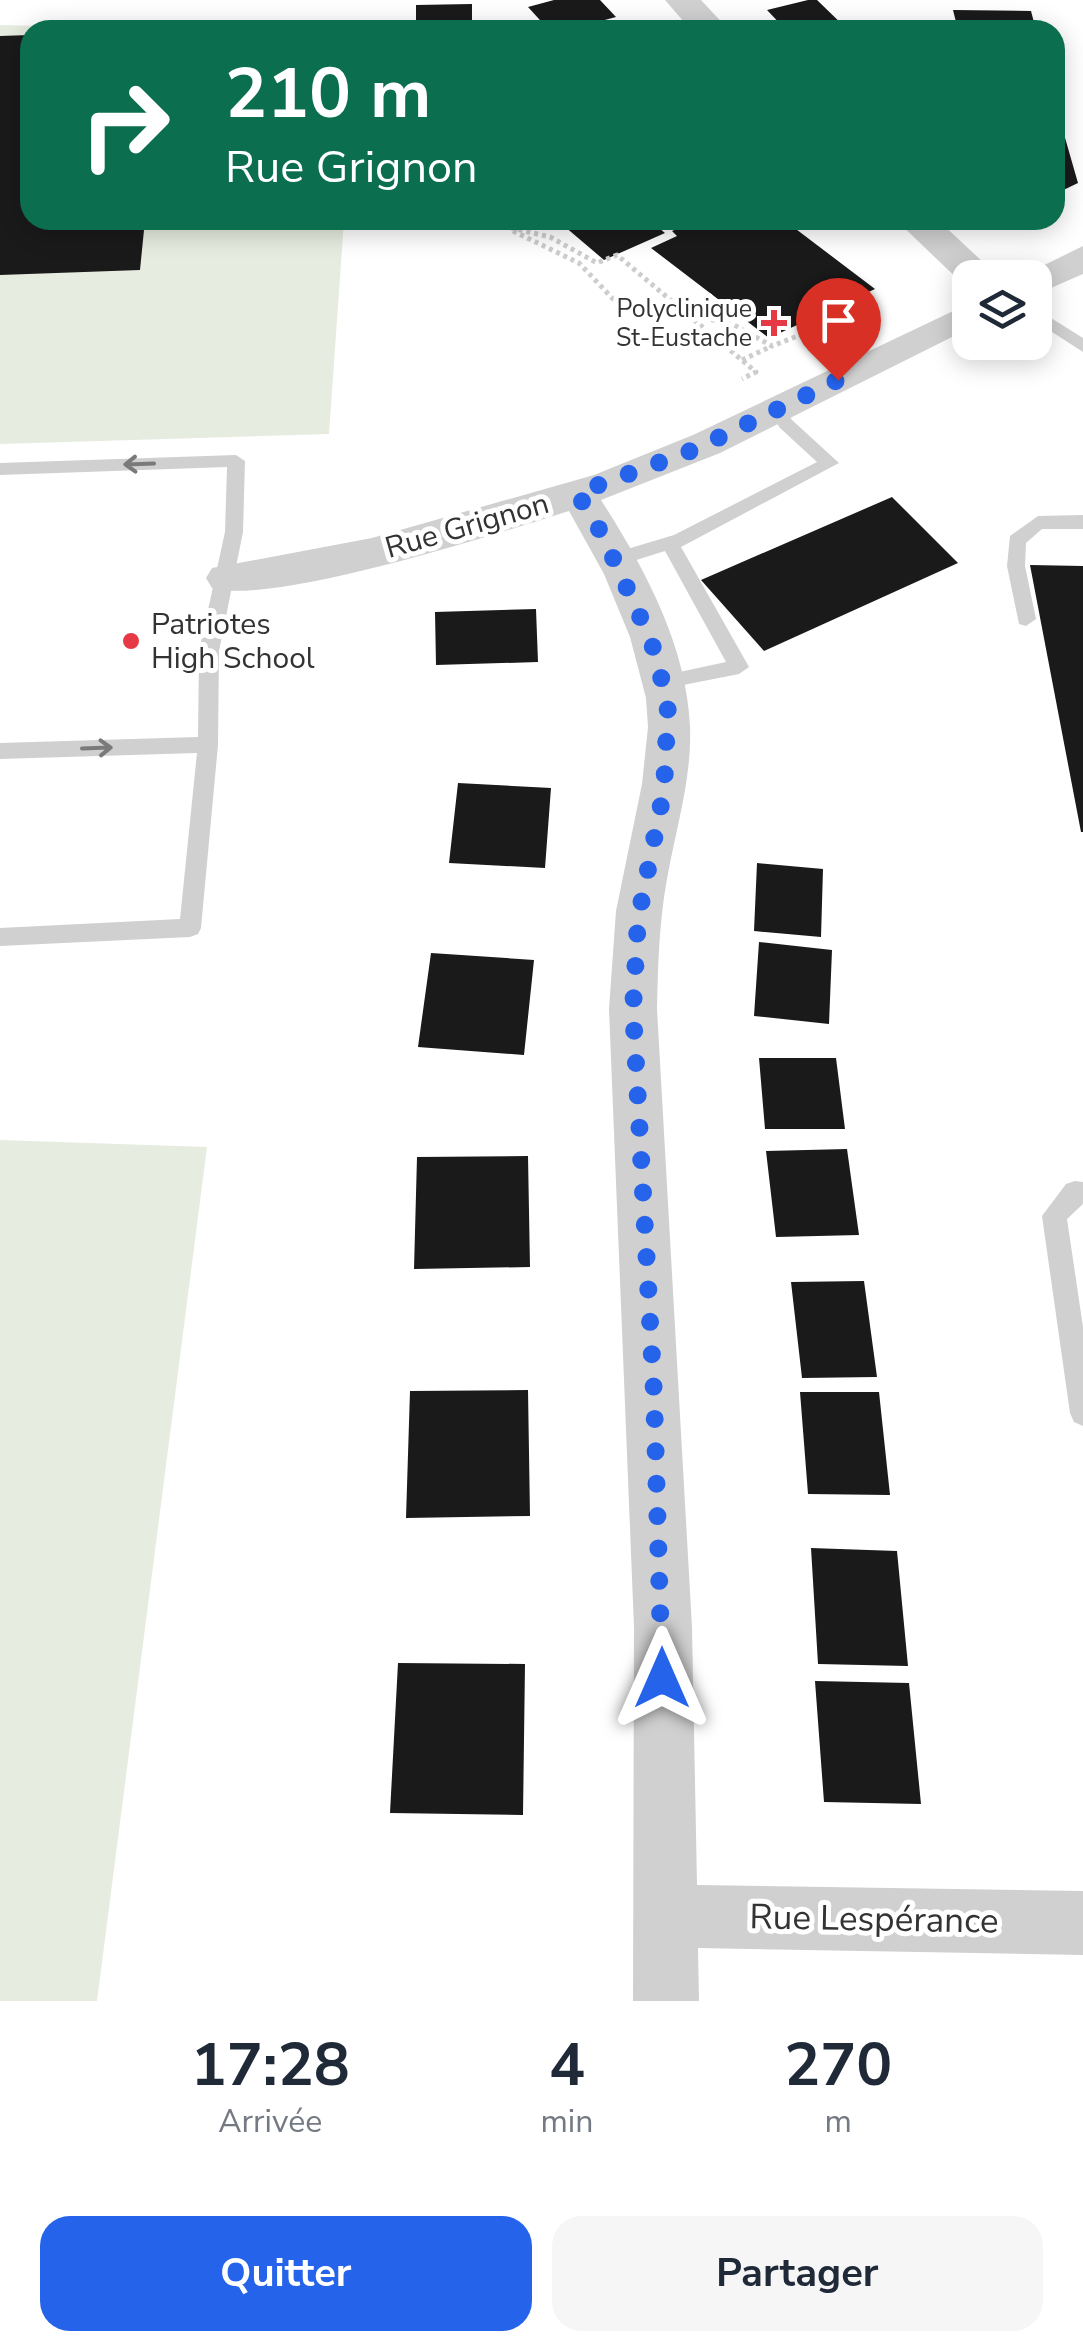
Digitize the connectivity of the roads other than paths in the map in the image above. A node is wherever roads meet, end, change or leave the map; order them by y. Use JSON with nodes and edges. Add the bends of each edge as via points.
{"nodes":[{"id":1,"x":682,"y":0,"type":"edge"},
{"id":2,"x":701,"y":20,"type":"edge"},
{"id":3,"x":926,"y":230,"type":"edge"},
{"id":4,"x":1083,"y":258,"type":"edge"},
{"id":5,"x":960,"y":260,"type":"edge"},
{"id":6,"x":1052,"y":274,"type":"edge"},
{"id":7,"x":952,"y":323,"type":"edge"},
{"id":8,"x":1052,"y":325,"type":"edge"},
{"id":9,"x":1083,"y":346,"type":"edge"},
{"id":10,"x":777,"y":410,"type":"junction"},
{"id":11,"x":0,"y":469,"type":"edge"},
{"id":12,"x":577,"y":493,"type":"junction"},
{"id":13,"x":1083,"y":522,"type":"edge"},
{"id":14,"x":670,"y":544,"type":"junction"},
{"id":15,"x":614,"y":560,"type":"junction"},
{"id":16,"x":226,"y":578,"type":"junction"},
{"id":17,"x":1026,"y":619,"type":"dead end"},
{"id":18,"x":664,"y":682,"type":"junction"},
{"id":19,"x":208,"y":745,"type":"junction"},
{"id":20,"x":0,"y":751,"type":"edge"},
{"id":21,"x":0,"y":937,"type":"edge"},
{"id":22,"x":1083,"y":1193,"type":"edge"},
{"id":23,"x":1076,"y":1317,"type":"edge"},
{"id":24,"x":1083,"y":1413,"type":"edge"},
{"id":25,"x":666,"y":1916,"type":"junction"},
{"id":26,"x":1083,"y":1923,"type":"edge"},
{"id":27,"x":666,"y":2001,"type":"edge"}],
"edges":[{"from":1,"to":2,"type":"street"},
{"from":3,"to":5,"type":"street"},
{"from":4,"to":6,"type":"street"},
{"from":7,"to":10,"type":"street","name":"Rue Grignon"},
{"from":8,"to":9,"type":"lane"},
{"from":10,"to":12,"type":"street","name":"Rue Grignon","via":[[666,462]]},
{"from":10,"to":14,"type":"lane","via":[[830,464]]},
{"from":16,"to":11,"type":"lane","one_way":true,"via":[[236,461]]},
{"from":12,"to":15,"type":"street"},
{"from":12,"to":16,"type":"street","name":"Rue Grignon","via":[[338,562]]},
{"from":13,"to":17,"type":"lane","via":[[1038,523],[1017,541]]},
{"from":14,"to":15,"type":"lane"},
{"from":14,"to":18,"type":"lane","via":[[739,667]]},
{"from":15,"to":18,"type":"street"},
{"from":16,"to":19,"type":"lane","via":[[209,651]]},
{"from":18,"to":25,"type":"street","via":[[668,756],[638,919],[633,1019],[660,1542]]},
{"from":20,"to":19,"type":"lane","one_way":true},
{"from":19,"to":21,"type":"lane","via":[[190,928]]},
{"from":22,"to":23,"type":"lane","via":[[1075,1192],[1054,1216]]},
{"from":23,"to":24,"type":"lane"},
{"from":25,"to":26,"type":"street","name":"Rue Lespérance"},
{"from":25,"to":27,"type":"street"}]}
